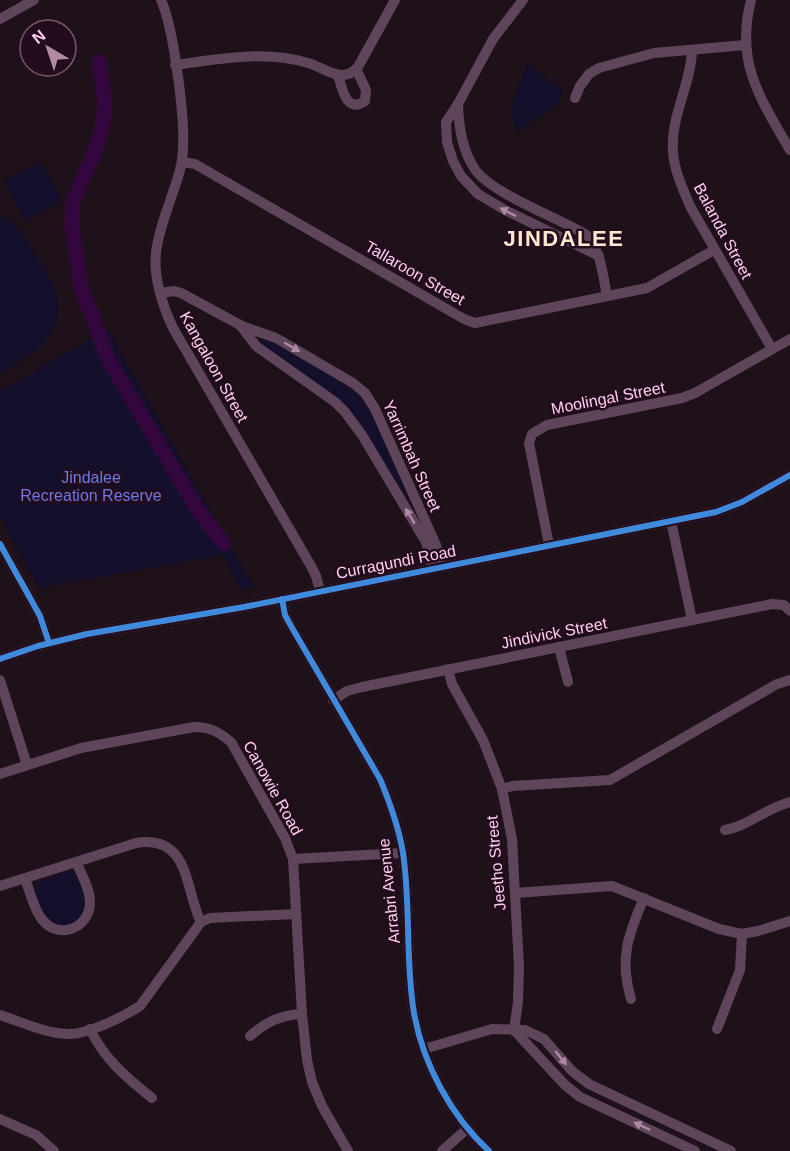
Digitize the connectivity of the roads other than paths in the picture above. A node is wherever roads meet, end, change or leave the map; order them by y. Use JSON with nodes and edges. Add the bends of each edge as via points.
{"nodes":[{"id":1,"x":34,"y":0,"type":"edge"},
{"id":2,"x":161,"y":0,"type":"edge"},
{"id":3,"x":396,"y":0,"type":"edge"},
{"id":4,"x":523,"y":0,"type":"edge"},
{"id":5,"x":751,"y":0,"type":"edge"},
{"id":6,"x":0,"y":19,"type":"edge"},
{"id":7,"x":745,"y":45,"type":"junction"},
{"id":8,"x":692,"y":51,"type":"junction"},
{"id":9,"x":175,"y":65,"type":"junction"},
{"id":10,"x":356,"y":69,"type":"junction"},
{"id":11,"x":338,"y":75,"type":"junction"},
{"id":12,"x":576,"y":98,"type":"dead end"},
{"id":13,"x":458,"y":104,"type":"junction"},
{"id":14,"x":790,"y":150,"type":"edge"},
{"id":15,"x":182,"y":162,"type":"junction"},
{"id":16,"x":714,"y":250,"type":"junction"},
{"id":17,"x":598,"y":256,"type":"junction"},
{"id":18,"x":161,"y":293,"type":"junction"},
{"id":19,"x":607,"y":296,"type":"junction"},
{"id":20,"x":238,"y":324,"type":"junction"},
{"id":21,"x":790,"y":339,"type":"edge"},
{"id":22,"x":772,"y":349,"type":"junction"},
{"id":23,"x":790,"y":475,"type":"edge"},
{"id":24,"x":671,"y":521,"type":"junction"},
{"id":25,"x":0,"y":544,"type":"edge"},
{"id":26,"x":549,"y":545,"type":"junction"},
{"id":27,"x":438,"y":568,"type":"junction"},
{"id":28,"x":320,"y":591,"type":"junction"},
{"id":29,"x":282,"y":599,"type":"junction"},
{"id":30,"x":787,"y":608,"type":"edge"},
{"id":31,"x":692,"y":620,"type":"junction"},
{"id":32,"x":49,"y":643,"type":"junction"},
{"id":33,"x":559,"y":647,"type":"junction"},
{"id":34,"x":0,"y":659,"type":"edge"},
{"id":35,"x":448,"y":669,"type":"junction"},
{"id":36,"x":0,"y":680,"type":"edge"},
{"id":37,"x":790,"y":680,"type":"edge"},
{"id":38,"x":568,"y":682,"type":"dead end"},
{"id":39,"x":333,"y":700,"type":"junction"},
{"id":40,"x":27,"y":765,"type":"junction"},
{"id":41,"x":0,"y":774,"type":"edge"},
{"id":42,"x":502,"y":789,"type":"junction"},
{"id":43,"x":790,"y":802,"type":"edge"},
{"id":44,"x":725,"y":830,"type":"dead end"},
{"id":45,"x":402,"y":853,"type":"junction"},
{"id":46,"x":293,"y":859,"type":"junction"},
{"id":47,"x":76,"y":861,"type":"junction"},
{"id":48,"x":25,"y":879,"type":"junction"},
{"id":49,"x":0,"y":886,"type":"edge"},
{"id":50,"x":515,"y":893,"type":"junction"},
{"id":51,"x":644,"y":898,"type":"junction"},
{"id":52,"x":296,"y":914,"type":"junction"},
{"id":53,"x":790,"y":921,"type":"edge"},
{"id":54,"x":201,"y":922,"type":"junction"},
{"id":55,"x":742,"y":934,"type":"junction"},
{"id":56,"x":631,"y":999,"type":"dead end"},
{"id":57,"x":302,"y":1014,"type":"junction"},
{"id":58,"x":0,"y":1015,"type":"edge"},
{"id":59,"x":90,"y":1029,"type":"junction"},
{"id":60,"x":717,"y":1029,"type":"dead end"},
{"id":61,"x":514,"y":1030,"type":"junction"},
{"id":62,"x":250,"y":1036,"type":"dead end"},
{"id":63,"x":424,"y":1049,"type":"junction"},
{"id":64,"x":152,"y":1098,"type":"dead end"},
{"id":65,"x":0,"y":1119,"type":"edge"},
{"id":66,"x":468,"y":1128,"type":"junction"},
{"id":67,"x":54,"y":1151,"type":"edge"},
{"id":68,"x":348,"y":1151,"type":"edge"},
{"id":69,"x":442,"y":1151,"type":"edge"},
{"id":70,"x":489,"y":1151,"type":"edge"},
{"id":71,"x":695,"y":1151,"type":"edge"},
{"id":72,"x":731,"y":1151,"type":"edge"}],
"edges":[{"from":1,"to":6,"type":"street"},
{"from":2,"to":9,"type":"street","name":"Kangaloon Street"},
{"from":3,"to":10,"type":"street"},
{"from":4,"to":13,"type":"street","via":[[493,39]]},
{"from":5,"to":7,"type":"street"},
{"from":7,"to":8,"type":"street"},
{"from":7,"to":14,"type":"street","via":[[762,100]]},
{"from":8,"to":12,"type":"street","via":[[654,52],[599,68],[580,86]]},
{"from":8,"to":16,"type":"street","name":"Balanda Street","via":[[675,123],[673,152],[690,206]]},
{"from":9,"to":11,"type":"street","via":[[268,56],[309,63]]},
{"from":9,"to":15,"type":"street","name":"Kangaloon Street","via":[[184,143]]},
{"from":10,"to":11,"type":"street"},
{"from":10,"to":11,"type":"street","via":[[367,95],[360,104],[347,101]]},
{"from":13,"to":17,"type":"street","via":[[461,139],[476,171],[503,192],[588,236]]},
{"from":17,"to":13,"type":"street","one_way":true,"via":[[505,210],[478,194],[461,176],[447,142],[446,122]]},
{"from":15,"to":18,"type":"street","name":"Kangaloon Street","via":[[156,250]]},
{"from":15,"to":19,"type":"street","name":"Tallaroon Street","via":[[195,164],[475,323]]},
{"from":16,"to":19,"type":"street","name":"Tallaroon Street","via":[[647,288]]},
{"from":16,"to":22,"type":"street","name":"Balanda Street"},
{"from":17,"to":19,"type":"street"},
{"from":18,"to":20,"type":"street","name":"Yarrimbah Street","via":[[181,293]]},
{"from":18,"to":28,"type":"street","name":"Kangaloon Street","via":[[173,328],[311,566]]},
{"from":27,"to":20,"type":"street","name":"Yarrimbah Street","one_way":true,"via":[[426,542],[345,412],[256,346]]},
{"from":20,"to":27,"type":"street","name":"Yarrimbah Street","one_way":true,"via":[[276,338],[365,393],[412,493]]},
{"from":21,"to":22,"type":"street","name":"Moolingal Street"},
{"from":22,"to":26,"type":"street","name":"Moolingal Street","via":[[682,398],[547,426],[532,434],[529,443]]},
{"from":23,"to":24,"type":"street","name":"Curragundi Road","via":[[734,506]]},
{"from":24,"to":26,"type":"street","name":"Curragundi Road"},
{"from":24,"to":31,"type":"street"},
{"from":25,"to":32,"type":"street","via":[[40,616]]},
{"from":26,"to":27,"type":"street","name":"Curragundi Road"},
{"from":27,"to":28,"type":"street","name":"Curragundi Road"},
{"from":28,"to":29,"type":"street","name":"Curragundi Road"},
{"from":29,"to":32,"type":"street","name":"Curragundi Road"},
{"from":29,"to":39,"type":"street","name":"Arrabri Avenue","via":[[285,615]]},
{"from":30,"to":31,"type":"street","name":"Jindivick Street","via":[[772,604]]},
{"from":31,"to":33,"type":"street","name":"Jindivick Street"},
{"from":32,"to":34,"type":"street","name":"Curragundi Road"},
{"from":33,"to":35,"type":"street","name":"Jindivick Street"},
{"from":33,"to":38,"type":"street"},
{"from":35,"to":39,"type":"street","name":"Jindivick Street","via":[[347,691]]},
{"from":35,"to":42,"type":"street","name":"Jeetho Street"},
{"from":36,"to":40,"type":"street"},
{"from":37,"to":42,"type":"street","via":[[610,780]]},
{"from":39,"to":45,"type":"street","name":"Arrabri Avenue","via":[[380,779],[391,804]]},
{"from":40,"to":41,"type":"street","name":"Canowie Road"},
{"from":40,"to":46,"type":"street","name":"Canowie Road","via":[[81,748],[206,727],[231,742]]},
{"from":42,"to":50,"type":"street","name":"Jeetho Street","via":[[512,838]]},
{"from":43,"to":44,"type":"street","via":[[738,828]]},
{"from":45,"to":46,"type":"street"},
{"from":45,"to":63,"type":"street","name":"Arrabri Avenue","via":[[410,977]]},
{"from":46,"to":52,"type":"street","name":"Canowie Road"},
{"from":47,"to":48,"type":"street"},
{"from":47,"to":48,"type":"street","via":[[90,899],[87,917],[72,929],[57,931],[48,927]]},
{"from":47,"to":54,"type":"street","via":[[136,843],[149,841],[162,846],[171,851],[187,874]]},
{"from":48,"to":49,"type":"street"},
{"from":50,"to":51,"type":"street","via":[[612,886]]},
{"from":50,"to":61,"type":"street","name":"Jeetho Street","via":[[519,966]]},
{"from":51,"to":55,"type":"street","via":[[719,929]]},
{"from":51,"to":56,"type":"street","via":[[625,954]]},
{"from":52,"to":54,"type":"street","via":[[210,918]]},
{"from":52,"to":57,"type":"street","name":"Canowie Road"},
{"from":53,"to":55,"type":"street"},
{"from":54,"to":59,"type":"street","via":[[140,1006]]},
{"from":55,"to":60,"type":"street","via":[[740,970]]},
{"from":57,"to":62,"type":"street","via":[[271,1020]]},
{"from":57,"to":68,"type":"street","name":"Canowie Road","via":[[312,1082]]},
{"from":58,"to":59,"type":"street","via":[[70,1034]]},
{"from":59,"to":64,"type":"street","via":[[110,1062]]},
{"from":61,"to":63,"type":"street","via":[[487,1030]]},
{"from":71,"to":61,"type":"street","one_way":true,"via":[[580,1097]]},
{"from":61,"to":72,"type":"street","one_way":true,"via":[[525,1030],[544,1039],[589,1084]]},
{"from":63,"to":66,"type":"street","name":"Arrabri Avenue","via":[[436,1078]]},
{"from":65,"to":67,"type":"street","via":[[36,1135]]},
{"from":66,"to":69,"type":"street"},
{"from":66,"to":70,"type":"street","name":"Arrabri Avenue"}]}
